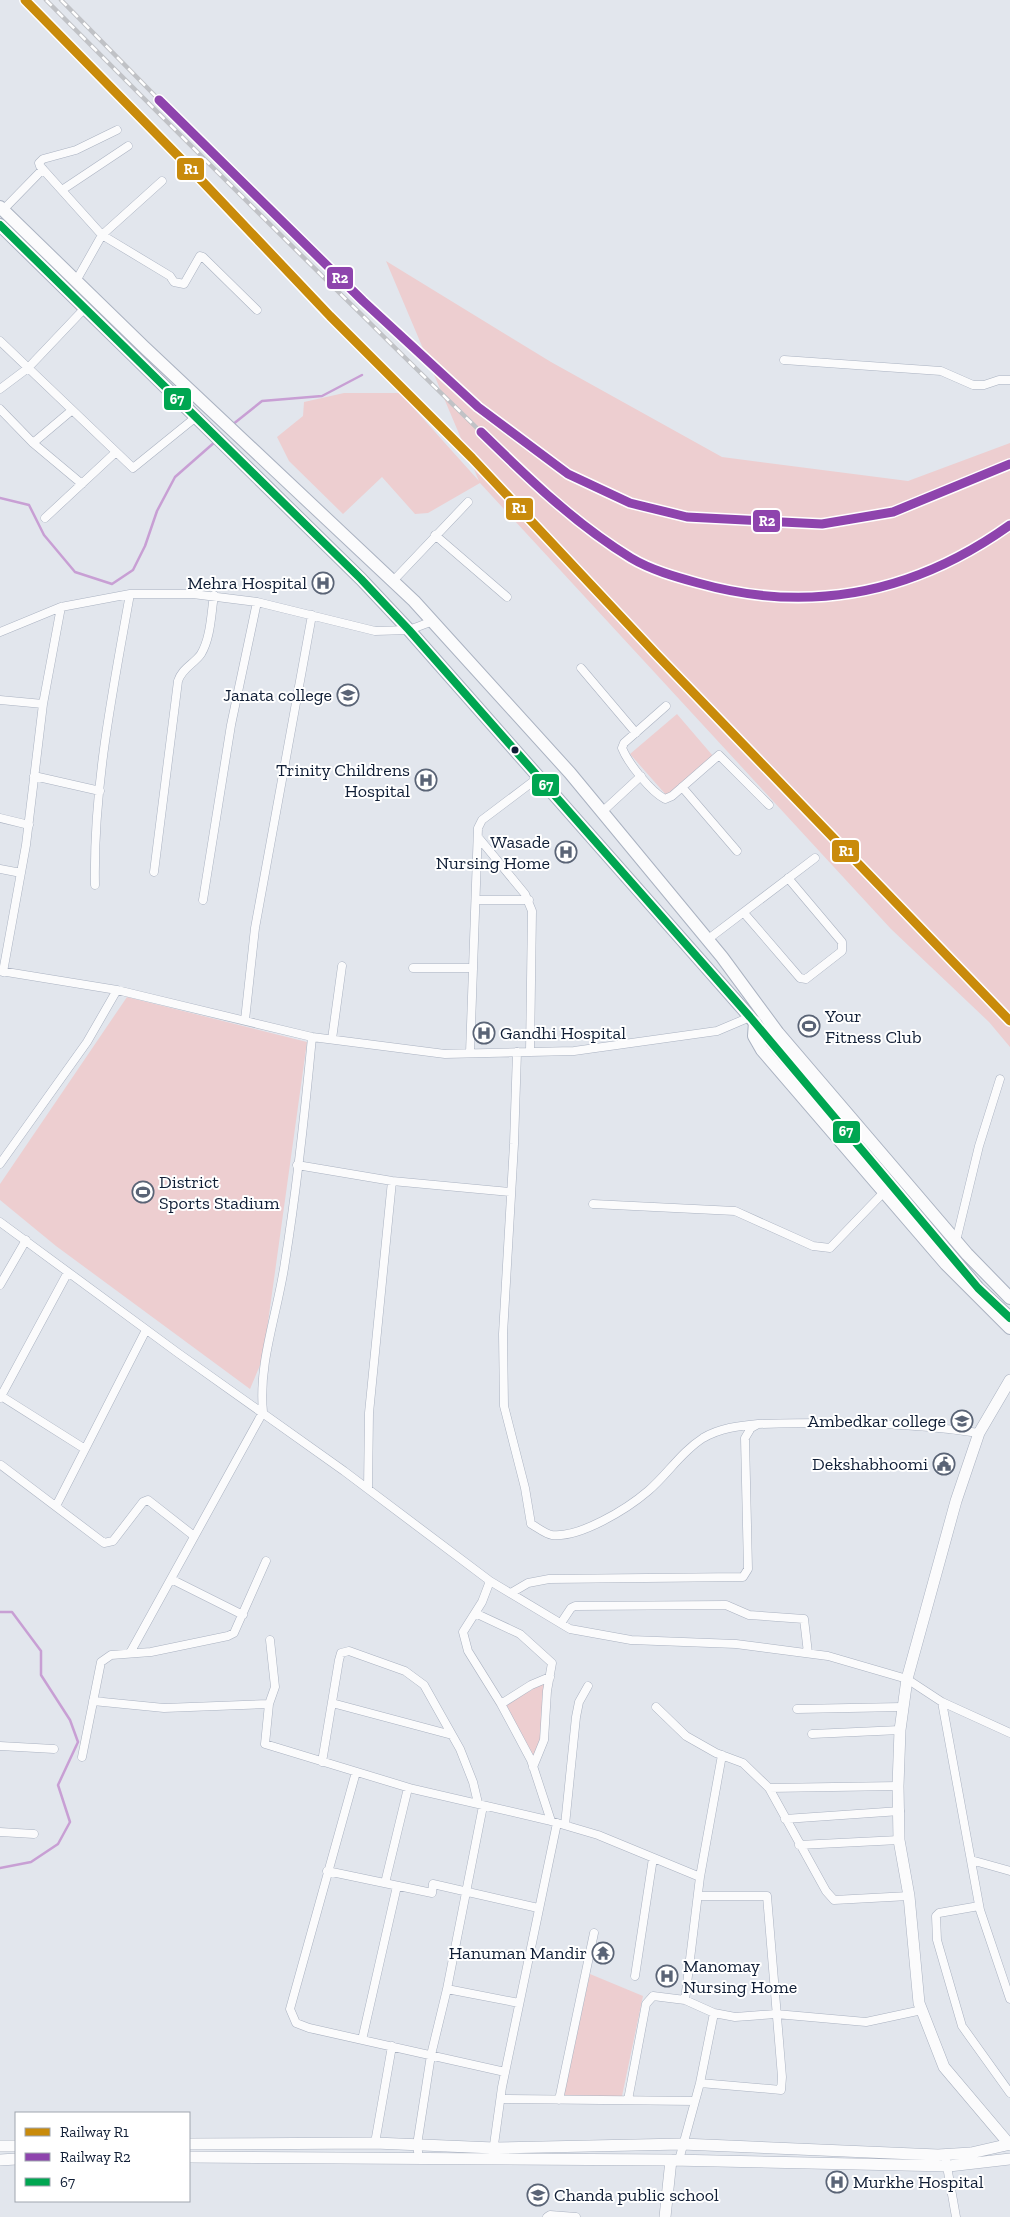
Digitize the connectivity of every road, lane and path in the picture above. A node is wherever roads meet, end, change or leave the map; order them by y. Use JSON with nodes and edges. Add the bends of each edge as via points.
{"nodes":[{"id":1,"x":116,"y":130,"type":"dead end"},
{"id":2,"x":128,"y":146,"type":"dead end"},
{"id":3,"x":43,"y":169,"type":"junction"},
{"id":4,"x":162,"y":181,"type":"dead end"},
{"id":5,"x":62,"y":190,"type":"junction"},
{"id":6,"x":2,"y":209,"type":"edge"},
{"id":7,"x":0,"y":225,"type":"edge"},
{"id":8,"x":102,"y":235,"type":"junction"},
{"id":9,"x":76,"y":281,"type":"junction"},
{"id":10,"x":84,"y":309,"type":"junction"},
{"id":11,"x":257,"y":310,"type":"dead end"},
{"id":12,"x":0,"y":341,"type":"edge"},
{"id":13,"x":784,"y":360,"type":"dead end"},
{"id":14,"x":28,"y":368,"type":"junction"},
{"id":15,"x":1010,"y":380,"type":"edge"},
{"id":16,"x":0,"y":389,"type":"edge"},
{"id":17,"x":0,"y":409,"type":"edge"},
{"id":18,"x":72,"y":410,"type":"junction"},
{"id":19,"x":200,"y":420,"type":"junction"},
{"id":20,"x":33,"y":443,"type":"junction"},
{"id":21,"x":116,"y":452,"type":"junction"},
{"id":22,"x":82,"y":484,"type":"junction"},
{"id":23,"x":468,"y":502,"type":"dead end"},
{"id":24,"x":46,"y":518,"type":"dead end"},
{"id":25,"x":435,"y":535,"type":"junction"},
{"id":26,"x":393,"y":581,"type":"junction"},
{"id":27,"x":130,"y":594,"type":"junction"},
{"id":28,"x":214,"y":595,"type":"junction"},
{"id":29,"x":507,"y":597,"type":"dead end"},
{"id":30,"x":257,"y":602,"type":"junction"},
{"id":31,"x":61,"y":607,"type":"junction"},
{"id":32,"x":312,"y":615,"type":"junction"},
{"id":33,"x":433,"y":621,"type":"junction"},
{"id":34,"x":409,"y":630,"type":"junction"},
{"id":35,"x":0,"y":632,"type":"edge"},
{"id":36,"x":581,"y":668,"type":"dead end"},
{"id":37,"x":0,"y":700,"type":"edge"},
{"id":38,"x":43,"y":704,"type":"junction"},
{"id":39,"x":666,"y":706,"type":"dead end"},
{"id":40,"x":636,"y":733,"type":"junction"},
{"id":41,"x":34,"y":776,"type":"junction"},
{"id":42,"x":641,"y":776,"type":"junction"},
{"id":43,"x":539,"y":777,"type":"junction"},
{"id":44,"x":682,"y":787,"type":"junction"},
{"id":45,"x":100,"y":791,"type":"junction"},
{"id":46,"x":769,"y":806,"type":"dead end"},
{"id":47,"x":602,"y":812,"type":"junction"},
{"id":48,"x":0,"y":818,"type":"edge"},
{"id":49,"x":29,"y":825,"type":"junction"},
{"id":50,"x":478,"y":837,"type":"junction"},
{"id":51,"x":737,"y":851,"type":"dead end"},
{"id":52,"x":815,"y":858,"type":"dead end"},
{"id":53,"x":0,"y":869,"type":"edge"},
{"id":54,"x":154,"y":872,"type":"dead end"},
{"id":55,"x":21,"y":873,"type":"junction"},
{"id":56,"x":788,"y":878,"type":"junction"},
{"id":57,"x":95,"y":885,"type":"dead end"},
{"id":58,"x":203,"y":900,"type":"dead end"},
{"id":59,"x":476,"y":900,"type":"junction"},
{"id":60,"x":529,"y":900,"type":"junction"},
{"id":61,"x":744,"y":913,"type":"junction"},
{"id":62,"x":707,"y":940,"type":"junction"},
{"id":63,"x":342,"y":966,"type":"dead end"},
{"id":64,"x":413,"y":968,"type":"dead end"},
{"id":65,"x":473,"y":968,"type":"junction"},
{"id":66,"x":1,"y":971,"type":"edge"},
{"id":67,"x":116,"y":990,"type":"junction"},
{"id":68,"x":752,"y":1019,"type":"junction"},
{"id":69,"x":244,"y":1020,"type":"junction"},
{"id":70,"x":312,"y":1037,"type":"junction"},
{"id":71,"x":332,"y":1039,"type":"junction"},
{"id":72,"x":517,"y":1052,"type":"junction"},
{"id":73,"x":530,"y":1052,"type":"junction"},
{"id":74,"x":470,"y":1053,"type":"junction"},
{"id":75,"x":1000,"y":1079,"type":"dead end"},
{"id":76,"x":0,"y":1164,"type":"edge"},
{"id":77,"x":297,"y":1165,"type":"junction"},
{"id":78,"x":392,"y":1181,"type":"junction"},
{"id":79,"x":511,"y":1192,"type":"junction"},
{"id":80,"x":884,"y":1192,"type":"junction"},
{"id":81,"x":593,"y":1204,"type":"dead end"},
{"id":82,"x":0,"y":1222,"type":"edge"},
{"id":83,"x":26,"y":1240,"type":"junction"},
{"id":84,"x":956,"y":1241,"type":"junction"},
{"id":85,"x":68,"y":1272,"type":"junction"},
{"id":86,"x":0,"y":1285,"type":"edge"},
{"id":87,"x":1010,"y":1298,"type":"edge"},
{"id":88,"x":1010,"y":1318,"type":"edge"},
{"id":89,"x":1010,"y":1328,"type":"edge"},
{"id":90,"x":146,"y":1330,"type":"junction"},
{"id":91,"x":1010,"y":1380,"type":"edge"},
{"id":92,"x":1,"y":1397,"type":"edge"},
{"id":93,"x":263,"y":1412,"type":"junction"},
{"id":94,"x":758,"y":1424,"type":"junction"},
{"id":95,"x":979,"y":1433,"type":"junction"},
{"id":96,"x":85,"y":1449,"type":"junction"},
{"id":97,"x":1,"y":1465,"type":"edge"},
{"id":98,"x":368,"y":1489,"type":"junction"},
{"id":99,"x":56,"y":1506,"type":"junction"},
{"id":100,"x":194,"y":1536,"type":"junction"},
{"id":101,"x":266,"y":1561,"type":"dead end"},
{"id":102,"x":170,"y":1579,"type":"junction"},
{"id":103,"x":490,"y":1581,"type":"junction"},
{"id":104,"x":511,"y":1593,"type":"junction"},
{"id":105,"x":476,"y":1613,"type":"junction"},
{"id":106,"x":243,"y":1615,"type":"junction"},
{"id":107,"x":562,"y":1624,"type":"junction"},
{"id":108,"x":270,"y":1640,"type":"dead end"},
{"id":109,"x":130,"y":1653,"type":"junction"},
{"id":110,"x":808,"y":1653,"type":"junction"},
{"id":111,"x":550,"y":1677,"type":"junction"},
{"id":112,"x":907,"y":1679,"type":"junction"},
{"id":113,"x":588,"y":1686,"type":"dead end"},
{"id":114,"x":93,"y":1701,"type":"junction"},
{"id":115,"x":942,"y":1702,"type":"junction"},
{"id":116,"x":332,"y":1703,"type":"junction"},
{"id":117,"x":269,"y":1704,"type":"junction"},
{"id":118,"x":501,"y":1704,"type":"junction"},
{"id":119,"x":656,"y":1707,"type":"dead end"},
{"id":120,"x":902,"y":1707,"type":"junction"},
{"id":121,"x":798,"y":1709,"type":"dead end"},
{"id":122,"x":900,"y":1730,"type":"junction"},
{"id":123,"x":1010,"y":1733,"type":"edge"},
{"id":124,"x":812,"y":1734,"type":"dead end"},
{"id":125,"x":452,"y":1735,"type":"junction"},
{"id":126,"x":0,"y":1746,"type":"edge"},
{"id":127,"x":54,"y":1749,"type":"dead end"},
{"id":128,"x":722,"y":1755,"type":"junction"},
{"id":129,"x":82,"y":1757,"type":"dead end"},
{"id":130,"x":322,"y":1762,"type":"junction"},
{"id":131,"x":533,"y":1768,"type":"junction"},
{"id":132,"x":356,"y":1772,"type":"junction"},
{"id":133,"x":898,"y":1786,"type":"junction"},
{"id":134,"x":408,"y":1788,"type":"junction"},
{"id":135,"x":768,"y":1788,"type":"junction"},
{"id":136,"x":480,"y":1805,"type":"junction"},
{"id":137,"x":900,"y":1812,"type":"junction"},
{"id":138,"x":785,"y":1819,"type":"junction"},
{"id":139,"x":554,"y":1822,"type":"junction"},
{"id":140,"x":565,"y":1826,"type":"junction"},
{"id":141,"x":0,"y":1832,"type":"edge"},
{"id":142,"x":34,"y":1834,"type":"dead end"},
{"id":143,"x":899,"y":1840,"type":"junction"},
{"id":144,"x":799,"y":1845,"type":"junction"},
{"id":145,"x":653,"y":1858,"type":"junction"},
{"id":146,"x":971,"y":1860,"type":"junction"},
{"id":147,"x":326,"y":1871,"type":"junction"},
{"id":148,"x":1010,"y":1871,"type":"edge"},
{"id":149,"x":700,"y":1877,"type":"junction"},
{"id":150,"x":385,"y":1883,"type":"junction"},
{"id":151,"x":396,"y":1886,"type":"junction"},
{"id":152,"x":465,"y":1892,"type":"junction"},
{"id":153,"x":700,"y":1896,"type":"junction"},
{"id":154,"x":908,"y":1896,"type":"junction"},
{"id":155,"x":979,"y":1906,"type":"junction"},
{"id":156,"x":538,"y":1908,"type":"junction"},
{"id":157,"x":594,"y":1933,"type":"dead end"},
{"id":158,"x":635,"y":1976,"type":"dead end"},
{"id":159,"x":447,"y":1988,"type":"junction"},
{"id":160,"x":1010,"y":1999,"type":"edge"},
{"id":161,"x":685,"y":2000,"type":"junction"},
{"id":162,"x":519,"y":2003,"type":"junction"},
{"id":163,"x":922,"y":2010,"type":"junction"},
{"id":164,"x":714,"y":2014,"type":"junction"},
{"id":165,"x":776,"y":2014,"type":"junction"},
{"id":166,"x":362,"y":2040,"type":"junction"},
{"id":167,"x":392,"y":2046,"type":"junction"},
{"id":168,"x":431,"y":2055,"type":"junction"},
{"id":169,"x":505,"y":2072,"type":"junction"},
{"id":170,"x":700,"y":2083,"type":"junction"},
{"id":171,"x":1010,"y":2093,"type":"edge"},
{"id":172,"x":500,"y":2099,"type":"junction"},
{"id":173,"x":559,"y":2100,"type":"junction"},
{"id":174,"x":628,"y":2100,"type":"junction"},
{"id":175,"x":695,"y":2101,"type":"junction"},
{"id":176,"x":375,"y":2143,"type":"junction"},
{"id":177,"x":190,"y":2144,"type":"edge"},
{"id":178,"x":682,"y":2144,"type":"junction"},
{"id":179,"x":1010,"y":2144,"type":"edge"},
{"id":180,"x":416,"y":2145,"type":"junction"},
{"id":181,"x":0,"y":2146,"type":"edge"},
{"id":182,"x":15,"y":2146,"type":"edge"},
{"id":183,"x":494,"y":2148,"type":"junction"},
{"id":184,"x":190,"y":2157,"type":"edge"},
{"id":185,"x":419,"y":2158,"type":"junction"},
{"id":186,"x":15,"y":2159,"type":"edge"},
{"id":187,"x":1010,"y":2159,"type":"edge"},
{"id":188,"x":0,"y":2160,"type":"edge"},
{"id":189,"x":492,"y":2160,"type":"junction"},
{"id":190,"x":675,"y":2160,"type":"junction"},
{"id":191,"x":947,"y":2161,"type":"junction"},
{"id":192,"x":547,"y":2217,"type":"edge"},
{"id":193,"x":576,"y":2217,"type":"edge"},
{"id":194,"x":665,"y":2217,"type":"edge"},
{"id":195,"x":956,"y":2217,"type":"edge"}],
"edges":[{"from":1,"to":3,"type":"street","via":[[76,150],[42,159],[39,163]]},
{"from":2,"to":5,"type":"street"},
{"from":3,"to":5,"type":"street"},
{"from":3,"to":6,"type":"street"},
{"from":4,"to":8,"type":"street"},
{"from":5,"to":8,"type":"street"},
{"from":6,"to":9,"type":"main road"},
{"from":7,"to":10,"type":"main road"},
{"from":8,"to":9,"type":"street"},
{"from":8,"to":11,"type":"street","via":[[170,276],[174,282],[184,284],[200,256],[203,257]]},
{"from":9,"to":26,"type":"main road"},
{"from":10,"to":14,"type":"street"},
{"from":10,"to":19,"type":"main road"},
{"from":12,"to":14,"type":"street"},
{"from":13,"to":15,"type":"street","via":[[941,371],[973,385],[984,386]]},
{"from":14,"to":16,"type":"street"},
{"from":14,"to":18,"type":"street"},
{"from":17,"to":20,"type":"street"},
{"from":18,"to":20,"type":"street"},
{"from":18,"to":21,"type":"street"},
{"from":19,"to":21,"type":"street","via":[[132,468]]},
{"from":19,"to":34,"type":"main road"},
{"from":20,"to":22,"type":"street"},
{"from":21,"to":22,"type":"street"},
{"from":22,"to":24,"type":"street"},
{"from":23,"to":25,"type":"street"},
{"from":25,"to":26,"type":"street"},
{"from":25,"to":29,"type":"street"},
{"from":26,"to":33,"type":"main road"},
{"from":27,"to":28,"type":"street"},
{"from":27,"to":31,"type":"street"},
{"from":27,"to":45,"type":"street"},
{"from":28,"to":30,"type":"street"},
{"from":28,"to":54,"type":"street","via":[[204,647],[195,661],[183,670],[178,681]]},
{"from":30,"to":32,"type":"street"},
{"from":30,"to":58,"type":"street","via":[[231,726]]},
{"from":31,"to":35,"type":"street"},
{"from":31,"to":38,"type":"street"},
{"from":32,"to":34,"type":"street","via":[[375,631]]},
{"from":32,"to":69,"type":"street","via":[[255,928]]},
{"from":33,"to":34,"type":"street"},
{"from":33,"to":47,"type":"main road"},
{"from":34,"to":43,"type":"main road"},
{"from":36,"to":40,"type":"street"},
{"from":37,"to":38,"type":"street"},
{"from":38,"to":41,"type":"street"},
{"from":39,"to":40,"type":"street"},
{"from":40,"to":42,"type":"street","via":[[622,748]]},
{"from":41,"to":45,"type":"street"},
{"from":41,"to":49,"type":"street"},
{"from":42,"to":44,"type":"street","via":[[665,799]]},
{"from":42,"to":47,"type":"street"},
{"from":43,"to":50,"type":"street","via":[[482,820]]},
{"from":43,"to":68,"type":"main road"},
{"from":44,"to":46,"type":"street","via":[[719,756]]},
{"from":44,"to":51,"type":"street"},
{"from":45,"to":57,"type":"street","via":[[95,837]]},
{"from":47,"to":62,"type":"main road"},
{"from":48,"to":49,"type":"street"},
{"from":49,"to":55,"type":"street"},
{"from":50,"to":59,"type":"street"},
{"from":50,"to":60,"type":"street"},
{"from":52,"to":56,"type":"street"},
{"from":53,"to":55,"type":"street"},
{"from":55,"to":66,"type":"street"},
{"from":56,"to":61,"type":"street"},
{"from":56,"to":61,"type":"street","via":[[842,942],[842,951],[806,979],[800,978]]},
{"from":59,"to":60,"type":"street"},
{"from":59,"to":65,"type":"street"},
{"from":60,"to":73,"type":"street","via":[[533,918]]},
{"from":61,"to":62,"type":"street"},
{"from":62,"to":84,"type":"main road","via":[[778,1033]]},
{"from":63,"to":71,"type":"street"},
{"from":64,"to":65,"type":"street"},
{"from":65,"to":74,"type":"street"},
{"from":66,"to":67,"type":"street"},
{"from":67,"to":69,"type":"street"},
{"from":67,"to":76,"type":"street","via":[[87,1042]]},
{"from":68,"to":73,"type":"street","via":[[717,1031],[574,1052]]},
{"from":68,"to":80,"type":"main road","via":[[754,1036],[762,1050]]},
{"from":68,"to":88,"type":"main road","via":[[978,1288]]},
{"from":69,"to":70,"type":"street"},
{"from":70,"to":71,"type":"street"},
{"from":70,"to":77,"type":"street"},
{"from":71,"to":74,"type":"street","via":[[446,1054]]},
{"from":72,"to":73,"type":"street"},
{"from":72,"to":74,"type":"street"},
{"from":72,"to":79,"type":"street"},
{"from":75,"to":84,"type":"street","via":[[978,1146]]},
{"from":77,"to":78,"type":"street"},
{"from":77,"to":93,"type":"street","via":[[285,1263],[261,1387]]},
{"from":78,"to":79,"type":"street"},
{"from":78,"to":98,"type":"street","via":[[369,1413]]},
{"from":79,"to":94,"type":"street","via":[[503,1334],[504,1406],[531,1524],[550,1535],[569,1533],[606,1520],[648,1491],[703,1438],[729,1427]]},
{"from":80,"to":81,"type":"street","via":[[830,1248],[813,1246],[735,1211]]},
{"from":80,"to":89,"type":"main road","via":[[946,1264]]},
{"from":82,"to":83,"type":"street"},
{"from":83,"to":85,"type":"street"},
{"from":83,"to":86,"type":"street"},
{"from":84,"to":87,"type":"main road"},
{"from":85,"to":90,"type":"street"},
{"from":85,"to":92,"type":"street"},
{"from":90,"to":93,"type":"street"},
{"from":90,"to":96,"type":"street"},
{"from":91,"to":95,"type":"main road"},
{"from":92,"to":96,"type":"street"},
{"from":93,"to":98,"type":"street"},
{"from":93,"to":100,"type":"street"},
{"from":94,"to":95,"type":"street","via":[[856,1422],[942,1427]]},
{"from":94,"to":104,"type":"street","via":[[745,1438],[748,1569],[743,1577],[549,1580],[528,1583]]},
{"from":95,"to":112,"type":"main road","via":[[956,1501]]},
{"from":96,"to":99,"type":"street"},
{"from":97,"to":99,"type":"street"},
{"from":98,"to":103,"type":"street"},
{"from":99,"to":100,"type":"street","via":[[101,1541],[109,1543],[143,1502],[151,1500]]},
{"from":100,"to":102,"type":"street"},
{"from":101,"to":106,"type":"street"},
{"from":102,"to":106,"type":"street"},
{"from":102,"to":109,"type":"street"},
{"from":103,"to":104,"type":"street"},
{"from":103,"to":105,"type":"street"},
{"from":104,"to":107,"type":"street"},
{"from":105,"to":111,"type":"street","via":[[531,1641],[550,1659]]},
{"from":105,"to":118,"type":"street","via":[[463,1637],[468,1652]]},
{"from":106,"to":109,"type":"street","via":[[228,1636],[151,1652]]},
{"from":107,"to":110,"type":"street","via":[[570,1629],[631,1640],[736,1644]]},
{"from":107,"to":110,"type":"street","via":[[575,1606],[726,1604],[749,1615],[804,1619]]},
{"from":108,"to":117,"type":"street","via":[[275,1687]]},
{"from":109,"to":114,"type":"street","via":[[111,1654],[101,1662]]},
{"from":110,"to":112,"type":"street"},
{"from":111,"to":118,"type":"street"},
{"from":111,"to":131,"type":"street","via":[[544,1740]]},
{"from":112,"to":115,"type":"street"},
{"from":112,"to":120,"type":"main road"},
{"from":113,"to":140,"type":"street","via":[[579,1702],[576,1717]]},
{"from":114,"to":117,"type":"street","via":[[164,1708]]},
{"from":114,"to":129,"type":"street"},
{"from":115,"to":123,"type":"street"},
{"from":115,"to":146,"type":"street"},
{"from":116,"to":125,"type":"street"},
{"from":116,"to":125,"type":"street","via":[[341,1653],[353,1652],[413,1675],[424,1685]]},
{"from":116,"to":130,"type":"street"},
{"from":117,"to":130,"type":"street","via":[[265,1744]]},
{"from":118,"to":131,"type":"street"},
{"from":119,"to":128,"type":"street","via":[[686,1736]]},
{"from":120,"to":121,"type":"street"},
{"from":120,"to":122,"type":"main road"},
{"from":122,"to":124,"type":"street"},
{"from":122,"to":133,"type":"main road"},
{"from":125,"to":136,"type":"street","via":[[468,1766]]},
{"from":126,"to":127,"type":"street"},
{"from":128,"to":135,"type":"street","via":[[743,1763]]},
{"from":128,"to":149,"type":"street"},
{"from":130,"to":132,"type":"street"},
{"from":131,"to":139,"type":"street"},
{"from":132,"to":134,"type":"street"},
{"from":132,"to":147,"type":"street"},
{"from":133,"to":135,"type":"street"},
{"from":133,"to":137,"type":"main road"},
{"from":134,"to":136,"type":"street"},
{"from":134,"to":150,"type":"street"},
{"from":135,"to":138,"type":"street"},
{"from":136,"to":139,"type":"street"},
{"from":136,"to":152,"type":"street"},
{"from":137,"to":138,"type":"street"},
{"from":137,"to":143,"type":"main road"},
{"from":138,"to":144,"type":"street"},
{"from":139,"to":140,"type":"street"},
{"from":139,"to":156,"type":"street"},
{"from":140,"to":145,"type":"street","via":[[598,1835]]},
{"from":141,"to":142,"type":"street"},
{"from":143,"to":144,"type":"street"},
{"from":143,"to":154,"type":"main road"},
{"from":144,"to":154,"type":"street","via":[[834,1900]]},
{"from":145,"to":149,"type":"street"},
{"from":145,"to":158,"type":"street"},
{"from":146,"to":148,"type":"street"},
{"from":146,"to":155,"type":"street"},
{"from":147,"to":150,"type":"street"},
{"from":147,"to":166,"type":"street","via":[[290,2009],[296,2023]]},
{"from":149,"to":153,"type":"street"},
{"from":150,"to":151,"type":"street"},
{"from":151,"to":152,"type":"street","via":[[432,1893],[434,1884]]},
{"from":151,"to":166,"type":"street"},
{"from":152,"to":156,"type":"street"},
{"from":152,"to":159,"type":"street"},
{"from":153,"to":161,"type":"street"},
{"from":153,"to":165,"type":"street","via":[[767,1896]]},
{"from":154,"to":163,"type":"main road"},
{"from":155,"to":160,"type":"street"},
{"from":155,"to":171,"type":"street","via":[[939,1913],[936,1916],[938,1940],[962,2026]]},
{"from":156,"to":162,"type":"street"},
{"from":157,"to":173,"type":"street"},
{"from":159,"to":162,"type":"street"},
{"from":159,"to":168,"type":"street"},
{"from":161,"to":164,"type":"street"},
{"from":161,"to":174,"type":"street","via":[[653,1996],[647,2000]]},
{"from":162,"to":169,"type":"street"},
{"from":163,"to":165,"type":"street","via":[[866,2022]]},
{"from":163,"to":179,"type":"main road","via":[[944,2067]]},
{"from":164,"to":165,"type":"street","via":[[735,2017]]},
{"from":164,"to":170,"type":"street"},
{"from":165,"to":170,"type":"street","via":[[781,2090]]},
{"from":166,"to":167,"type":"street"},
{"from":167,"to":168,"type":"street"},
{"from":167,"to":176,"type":"street"},
{"from":168,"to":169,"type":"street"},
{"from":168,"to":180,"type":"street"},
{"from":169,"to":172,"type":"street"},
{"from":170,"to":175,"type":"street"},
{"from":172,"to":173,"type":"street"},
{"from":172,"to":183,"type":"street"},
{"from":173,"to":174,"type":"street"},
{"from":174,"to":175,"type":"street"},
{"from":175,"to":178,"type":"street"},
{"from":176,"to":177,"type":"main road"},
{"from":176,"to":180,"type":"main road"},
{"from":178,"to":183,"type":"main road"},
{"from":178,"to":190,"type":"street"},
{"from":178,"to":191,"type":"main road"},
{"from":179,"to":191,"type":"main road"},
{"from":180,"to":183,"type":"main road"},
{"from":180,"to":185,"type":"street"},
{"from":181,"to":182,"type":"main road"},
{"from":183,"to":189,"type":"street"},
{"from":184,"to":185,"type":"main road"},
{"from":185,"to":189,"type":"main road"},
{"from":186,"to":188,"type":"main road"},
{"from":187,"to":191,"type":"main road"},
{"from":189,"to":190,"type":"main road"},
{"from":190,"to":191,"type":"main road"},
{"from":190,"to":194,"type":"main road"},
{"from":191,"to":195,"type":"street"},
{"from":192,"to":193,"type":"street"}]}
